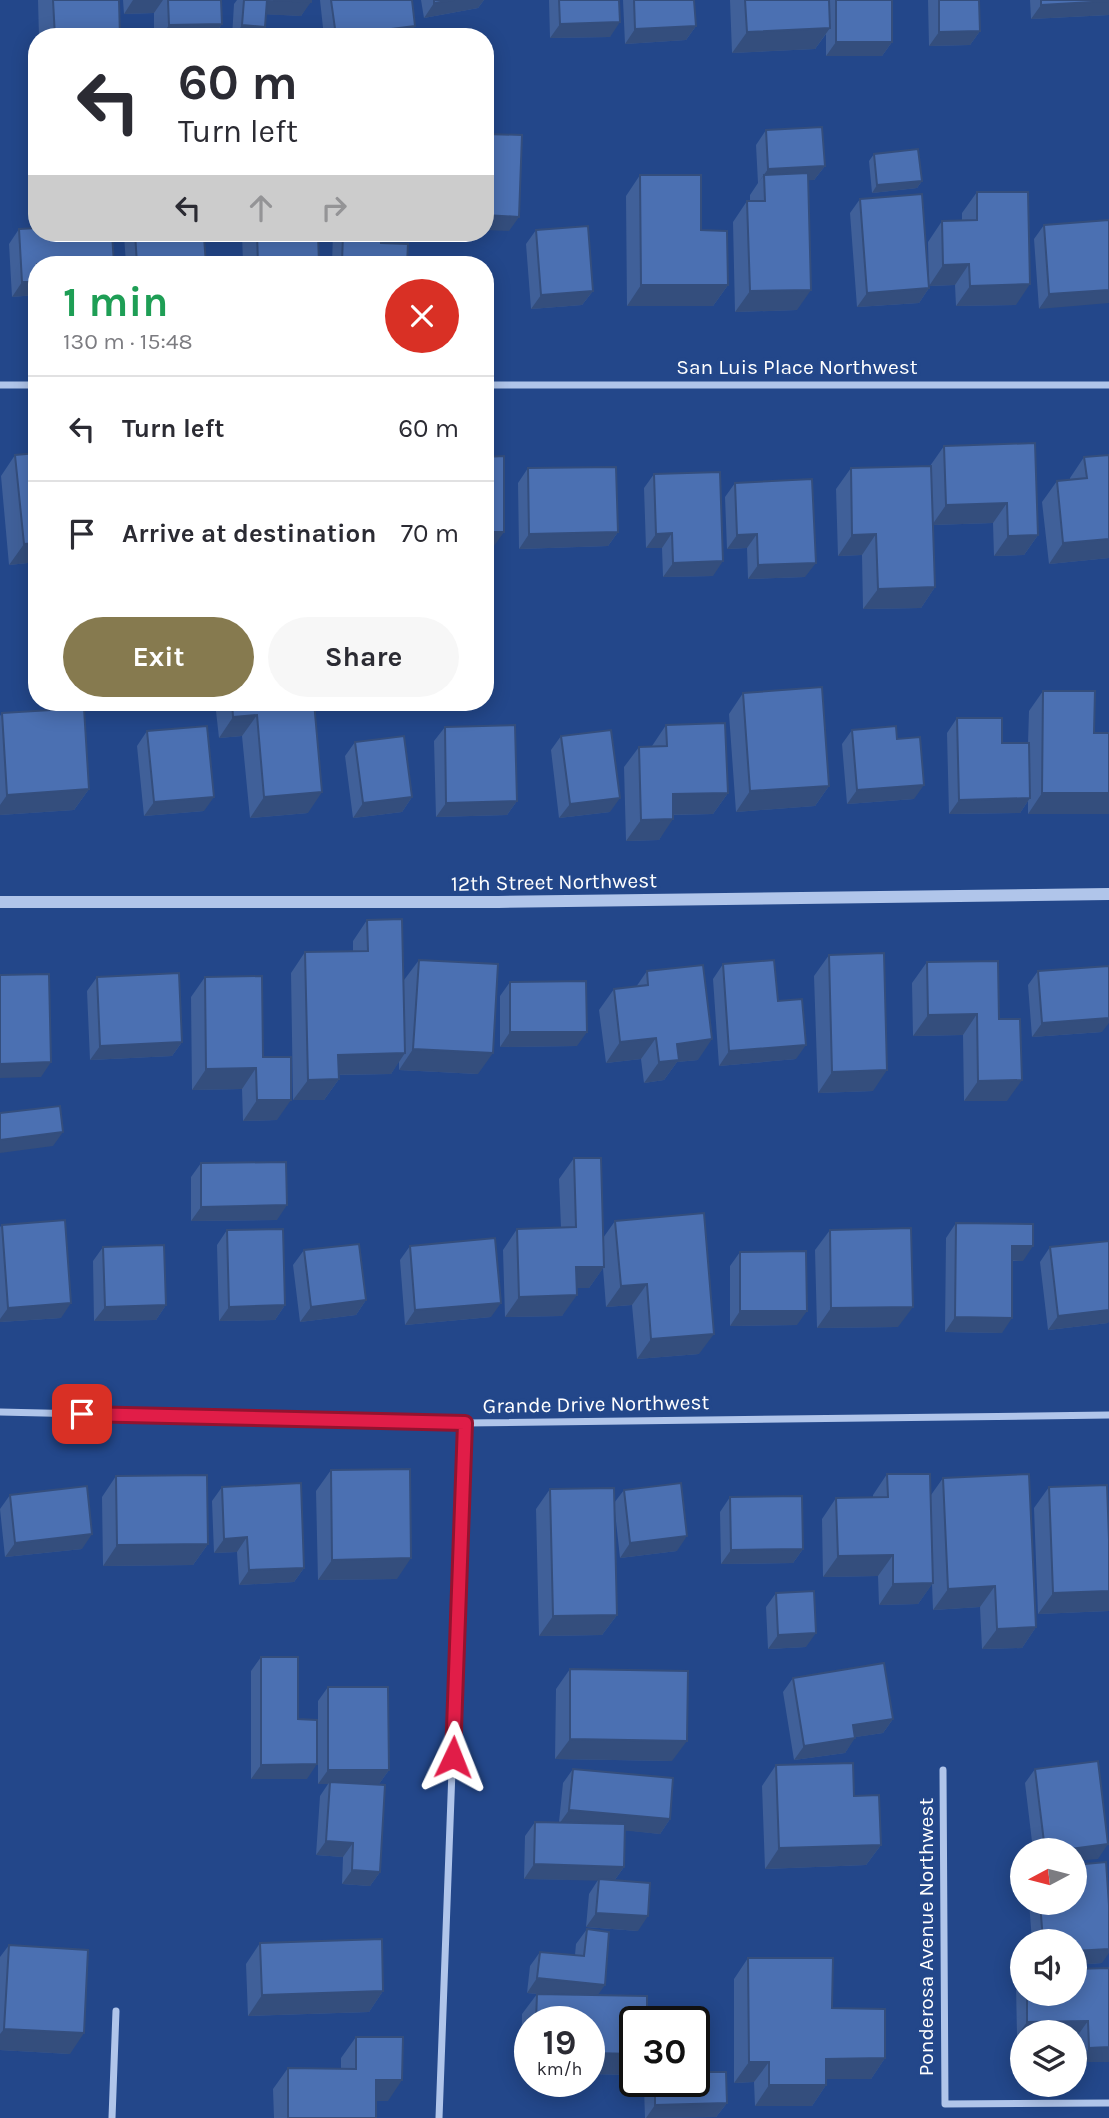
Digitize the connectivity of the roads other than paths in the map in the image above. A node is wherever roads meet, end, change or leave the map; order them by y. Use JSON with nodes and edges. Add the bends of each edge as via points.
{"nodes":[{"id":1,"x":0,"y":385,"type":"edge"},
{"id":2,"x":28,"y":385,"type":"edge"},
{"id":3,"x":494,"y":385,"type":"edge"},
{"id":4,"x":1109,"y":385,"type":"edge"},
{"id":5,"x":1109,"y":894,"type":"edge"},
{"id":6,"x":0,"y":902,"type":"edge"},
{"id":7,"x":0,"y":1412,"type":"edge"},
{"id":8,"x":1109,"y":1415,"type":"edge"},
{"id":9,"x":465,"y":1423,"type":"junction"},
{"id":10,"x":943,"y":1770,"type":"dead end"},
{"id":11,"x":116,"y":2011,"type":"dead end"},
{"id":12,"x":1109,"y":2103,"type":"edge"},
{"id":13,"x":112,"y":2118,"type":"edge"},
{"id":14,"x":439,"y":2118,"type":"edge"}],
"edges":[{"from":1,"to":2,"type":"street"},
{"from":3,"to":4,"type":"street","name":"San Luis Place Northwest"},
{"from":5,"to":6,"type":"street","name":"12th Street Northwest","via":[[498,902]]},
{"from":7,"to":9,"type":"street","name":"Grande Drive Northwest"},
{"from":8,"to":9,"type":"street","name":"Grande Drive Northwest"},
{"from":9,"to":14,"type":"street"},
{"from":10,"to":12,"type":"street","name":"Ponderosa Avenue Northwest","via":[[945,2104]]},
{"from":11,"to":13,"type":"street"}]}
